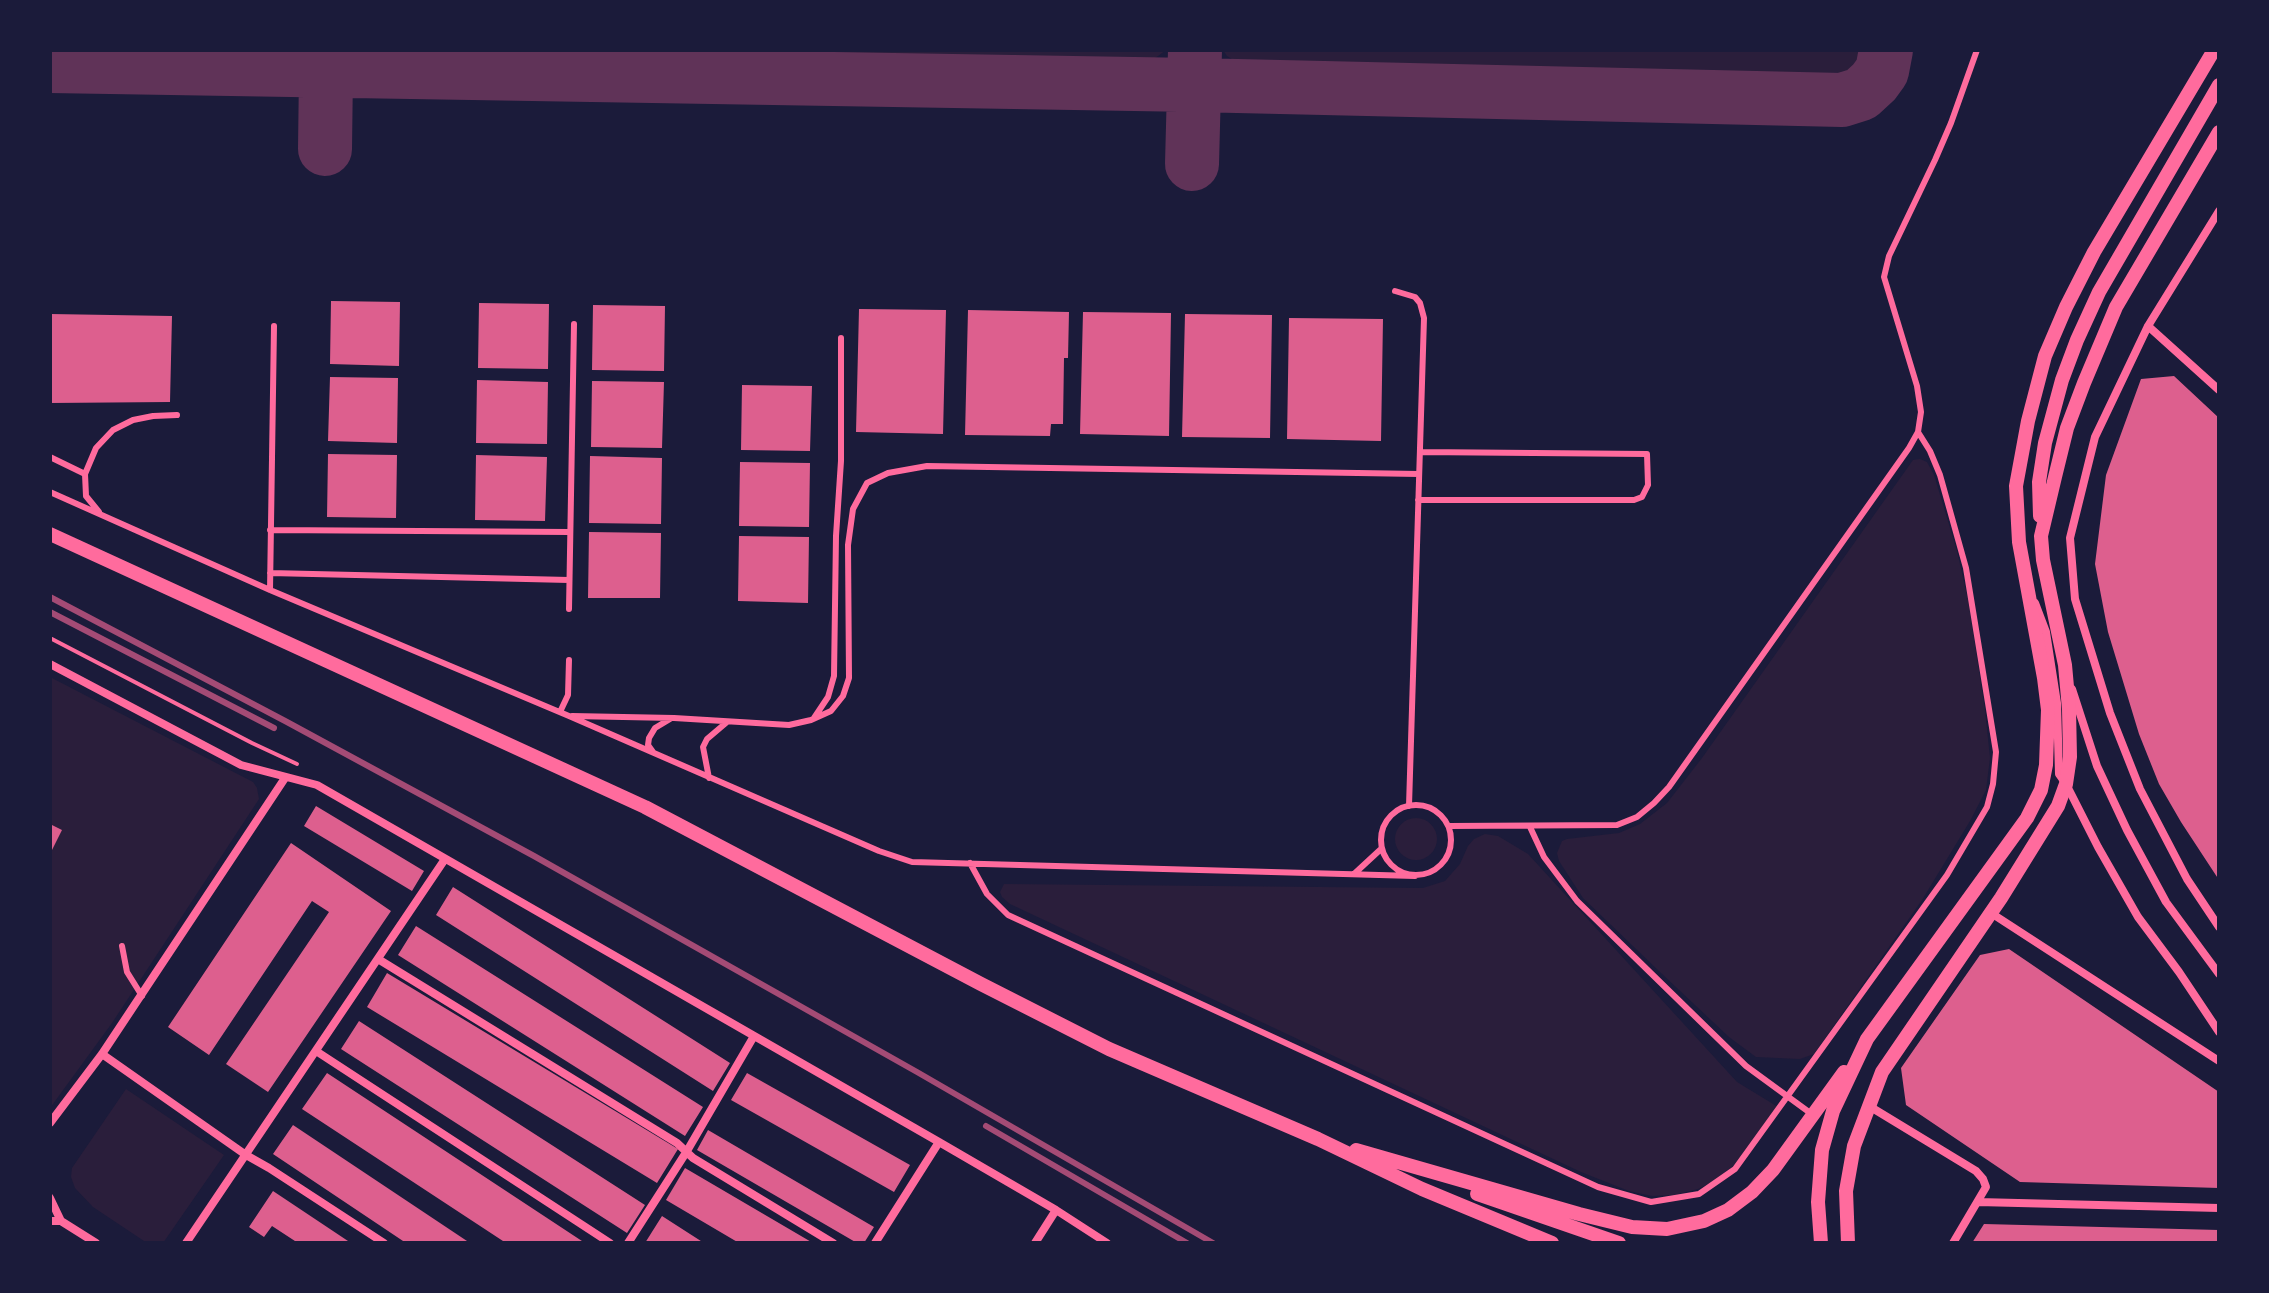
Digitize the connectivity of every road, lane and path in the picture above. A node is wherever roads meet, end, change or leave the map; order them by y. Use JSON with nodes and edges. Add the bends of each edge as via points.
{"nodes":[{"id":1,"x":1977,"y":50,"type":"edge"},
{"id":2,"x":2212,"y":52,"type":"edge"},
{"id":3,"x":2219,"y":85,"type":"edge"},
{"id":4,"x":2219,"y":132,"type":"edge"},
{"id":5,"x":2219,"y":211,"type":"edge"},
{"id":6,"x":1395,"y":291,"type":"dead end"},
{"id":7,"x":574,"y":324,"type":"dead end"},
{"id":8,"x":274,"y":326,"type":"dead end"},
{"id":9,"x":2148,"y":326,"type":"junction"},
{"id":10,"x":841,"y":338,"type":"dead end"},
{"id":11,"x":2219,"y":390,"type":"edge"},
{"id":12,"x":177,"y":415,"type":"dead end"},
{"id":13,"x":1918,"y":432,"type":"junction"},
{"id":14,"x":1420,"y":452,"type":"junction"},
{"id":15,"x":50,"y":457,"type":"edge"},
{"id":16,"x":85,"y":474,"type":"junction"},
{"id":17,"x":1419,"y":474,"type":"junction"},
{"id":18,"x":50,"y":492,"type":"edge"},
{"id":19,"x":1418,"y":500,"type":"junction"},
{"id":20,"x":101,"y":515,"type":"junction"},
{"id":21,"x":270,"y":530,"type":"junction"},
{"id":22,"x":569,"y":532,"type":"junction"},
{"id":23,"x":50,"y":534,"type":"edge"},
{"id":24,"x":2041,"y":536,"type":"junction"},
{"id":25,"x":270,"y":573,"type":"junction"},
{"id":26,"x":569,"y":580,"type":"junction"},
{"id":27,"x":2025,"y":581,"type":"junction"},
{"id":28,"x":270,"y":590,"type":"junction"},
{"id":29,"x":569,"y":609,"type":"dead end"},
{"id":30,"x":50,"y":638,"type":"edge"},
{"id":31,"x":569,"y":660,"type":"dead end"},
{"id":32,"x":50,"y":664,"type":"edge"},
{"id":33,"x":2065,"y":665,"type":"junction"},
{"id":34,"x":560,"y":712,"type":"junction"},
{"id":35,"x":569,"y":716,"type":"junction"},
{"id":36,"x":674,"y":718,"type":"junction"},
{"id":37,"x":811,"y":720,"type":"junction"},
{"id":38,"x":727,"y":722,"type":"junction"},
{"id":39,"x":654,"y":755,"type":"junction"},
{"id":40,"x":285,"y":778,"type":"junction"},
{"id":41,"x":709,"y":778,"type":"junction"},
{"id":42,"x":2066,"y":784,"type":"junction"},
{"id":43,"x":317,"y":785,"type":"junction"},
{"id":44,"x":1409,"y":806,"type":"junction"},
{"id":45,"x":1449,"y":826,"type":"junction"},
{"id":46,"x":1530,"y":827,"type":"junction"},
{"id":47,"x":1381,"y":849,"type":"junction"},
{"id":48,"x":445,"y":859,"type":"junction"},
{"id":49,"x":970,"y":863,"type":"junction"},
{"id":50,"x":1354,"y":874,"type":"junction"},
{"id":51,"x":1415,"y":876,"type":"junction"},
{"id":52,"x":1991,"y":913,"type":"junction"},
{"id":53,"x":2219,"y":927,"type":"edge"},
{"id":54,"x":122,"y":946,"type":"dead end"},
{"id":55,"x":378,"y":959,"type":"junction"},
{"id":56,"x":2219,"y":974,"type":"edge"},
{"id":57,"x":142,"y":996,"type":"junction"},
{"id":58,"x":2219,"y":1032,"type":"edge"},
{"id":59,"x":754,"y":1036,"type":"junction"},
{"id":60,"x":1867,"y":1039,"type":"junction"},
{"id":61,"x":316,"y":1051,"type":"junction"},
{"id":62,"x":102,"y":1054,"type":"junction"},
{"id":63,"x":2219,"y":1061,"type":"edge"},
{"id":64,"x":1785,"y":1096,"type":"junction"},
{"id":65,"x":1869,"y":1106,"type":"junction"},
{"id":66,"x":1813,"y":1115,"type":"junction"},
{"id":67,"x":50,"y":1123,"type":"edge"},
{"id":68,"x":1318,"y":1139,"type":"junction"},
{"id":69,"x":939,"y":1142,"type":"junction"},
{"id":70,"x":687,"y":1151,"type":"junction"},
{"id":71,"x":246,"y":1155,"type":"junction"},
{"id":72,"x":50,"y":1198,"type":"edge"},
{"id":73,"x":1978,"y":1202,"type":"junction"},
{"id":74,"x":2219,"y":1208,"type":"edge"},
{"id":75,"x":1056,"y":1210,"type":"junction"},
{"id":76,"x":50,"y":1221,"type":"edge"},
{"id":77,"x":61,"y":1221,"type":"junction"},
{"id":78,"x":96,"y":1243,"type":"edge"},
{"id":79,"x":186,"y":1243,"type":"edge"},
{"id":80,"x":384,"y":1243,"type":"edge"},
{"id":81,"x":610,"y":1243,"type":"edge"},
{"id":82,"x":628,"y":1243,"type":"edge"},
{"id":83,"x":833,"y":1243,"type":"edge"},
{"id":84,"x":875,"y":1243,"type":"edge"},
{"id":85,"x":1035,"y":1243,"type":"edge"},
{"id":86,"x":1107,"y":1243,"type":"edge"},
{"id":87,"x":1552,"y":1243,"type":"edge"},
{"id":88,"x":1619,"y":1243,"type":"edge"},
{"id":89,"x":1821,"y":1243,"type":"edge"},
{"id":90,"x":1848,"y":1243,"type":"edge"},
{"id":91,"x":1953,"y":1243,"type":"edge"}],
"edges":[{"from":1,"to":13,"type":"lane","via":[[1884,277],[1917,386]]},
{"from":2,"to":27,"type":"street","via":[[2094,252],[2045,356],[2016,486]]},
{"from":3,"to":24,"type":"street","via":[[2099,292],[2077,340],[2045,443],[2039,482]]},
{"from":4,"to":24,"type":"street","via":[[2116,307],[2067,428]]},
{"from":5,"to":9,"type":"street"},
{"from":6,"to":14,"type":"lane","via":[[1415,297],[1424,318]]},
{"from":7,"to":22,"type":"lane"},
{"from":8,"to":21,"type":"lane"},
{"from":9,"to":11,"type":"street"},
{"from":9,"to":53,"type":"street","via":[[2095,437],[2070,538],[2075,599],[2140,789]]},
{"from":10,"to":37,"type":"lane","via":[[834,676],[828,697]]},
{"from":12,"to":16,"type":"lane","via":[[133,420],[113,430],[96,448]]},
{"from":13,"to":46,"type":"lane","via":[[1654,803],[1617,825]]},
{"from":13,"to":64,"type":"lane","via":[[1940,475],[1966,568],[1996,752],[1993,784],[1987,807],[1947,875]]},
{"from":14,"to":17,"type":"lane"},
{"from":14,"to":19,"type":"lane","via":[[1647,454],[1648,485],[1634,500]]},
{"from":15,"to":16,"type":"lane"},
{"from":16,"to":20,"type":"lane","via":[[86,496]]},
{"from":17,"to":19,"type":"lane"},
{"from":17,"to":37,"type":"lane","via":[[927,466],[888,473],[867,483],[853,509],[848,545],[849,678],[831,711]]},
{"from":18,"to":20,"type":"lane"},
{"from":19,"to":44,"type":"lane"},
{"from":20,"to":28,"type":"lane"},
{"from":21,"to":22,"type":"lane"},
{"from":21,"to":25,"type":"lane"},
{"from":22,"to":26,"type":"lane"},
{"from":23,"to":68,"type":"street","via":[[645,807],[1109,1049]]},
{"from":24,"to":33,"type":"street"},
{"from":25,"to":26,"type":"lane"},
{"from":25,"to":28,"type":"lane"},
{"from":26,"to":29,"type":"lane"},
{"from":27,"to":42,"type":"street","via":[[2046,632],[2057,703],[2057,763]]},
{"from":27,"to":60,"type":"street","via":[[2048,710],[2041,790],[2027,818]]},
{"from":28,"to":34,"type":"lane"},
{"from":30,"to":43,"type":"path","via":[[322,776]]},
{"from":31,"to":34,"type":"lane","via":[[568,695]]},
{"from":32,"to":40,"type":"street","via":[[241,765]]},
{"from":33,"to":42,"type":"street","via":[[2070,757]]},
{"from":33,"to":56,"type":"street","via":[[2097,766],[2127,830],[2166,902]]},
{"from":34,"to":35,"type":"lane"},
{"from":35,"to":36,"type":"lane"},
{"from":35,"to":39,"type":"lane"},
{"from":36,"to":38,"type":"lane"},
{"from":36,"to":39,"type":"lane","via":[[655,728],[649,738]]},
{"from":37,"to":38,"type":"lane","via":[[789,725]]},
{"from":38,"to":41,"type":"lane","via":[[703,747]]},
{"from":39,"to":41,"type":"lane"},
{"from":40,"to":43,"type":"street"},
{"from":40,"to":57,"type":"street"},
{"from":41,"to":49,"type":"lane","via":[[912,862]]},
{"from":42,"to":52,"type":"street","via":[[2051,818]]},
{"from":42,"to":58,"type":"street","via":[[2138,917]]},
{"from":43,"to":48,"type":"street"},
{"from":44,"to":45,"type":"lane","via":[[1432,809]]},
{"from":44,"to":47,"type":"lane","via":[[1389,817]]},
{"from":45,"to":46,"type":"lane"},
{"from":45,"to":51,"type":"lane","via":[[1445,861]]},
{"from":46,"to":64,"type":"lane","via":[[1544,857],[1577,901],[1746,1066]]},
{"from":47,"to":50,"type":"lane"},
{"from":47,"to":51,"type":"lane","via":[[1393,868]]},
{"from":48,"to":55,"type":"street"},
{"from":48,"to":59,"type":"street"},
{"from":49,"to":50,"type":"lane"},
{"from":49,"to":64,"type":"lane","via":[[987,894],[1008,915],[1598,1187],[1651,1202],[1699,1194],[1735,1169]]},
{"from":50,"to":51,"type":"lane"},
{"from":52,"to":63,"type":"street"},
{"from":52,"to":65,"type":"street","via":[[1882,1072]]},
{"from":54,"to":57,"type":"lane","via":[[127,972]]},
{"from":55,"to":61,"type":"street"},
{"from":55,"to":70,"type":"street"},
{"from":57,"to":62,"type":"street"},
{"from":59,"to":69,"type":"street"},
{"from":59,"to":70,"type":"street"},
{"from":60,"to":66,"type":"street"},
{"from":60,"to":89,"type":"street","via":[[1833,1111],[1822,1150]]},
{"from":61,"to":71,"type":"street"},
{"from":61,"to":81,"type":"street"},
{"from":62,"to":67,"type":"street"},
{"from":62,"to":71,"type":"street"},
{"from":64,"to":66,"type":"lane"},
{"from":65,"to":73,"type":"street","via":[[1976,1171],[1986,1187]]},
{"from":65,"to":90,"type":"street","via":[[1854,1146],[1846,1191]]},
{"from":66,"to":68,"type":"street","via":[[1752,1192],[1704,1221],[1667,1229],[1579,1214]]},
{"from":68,"to":87,"type":"street"},
{"from":68,"to":88,"type":"street"},
{"from":69,"to":75,"type":"street"},
{"from":69,"to":84,"type":"street"},
{"from":70,"to":82,"type":"street"},
{"from":70,"to":83,"type":"street"},
{"from":71,"to":79,"type":"street"},
{"from":71,"to":80,"type":"street"},
{"from":72,"to":77,"type":"street"},
{"from":73,"to":74,"type":"street"},
{"from":73,"to":91,"type":"street"},
{"from":75,"to":85,"type":"street"},
{"from":75,"to":86,"type":"street"},
{"from":76,"to":77,"type":"street"},
{"from":77,"to":78,"type":"street"}]}
